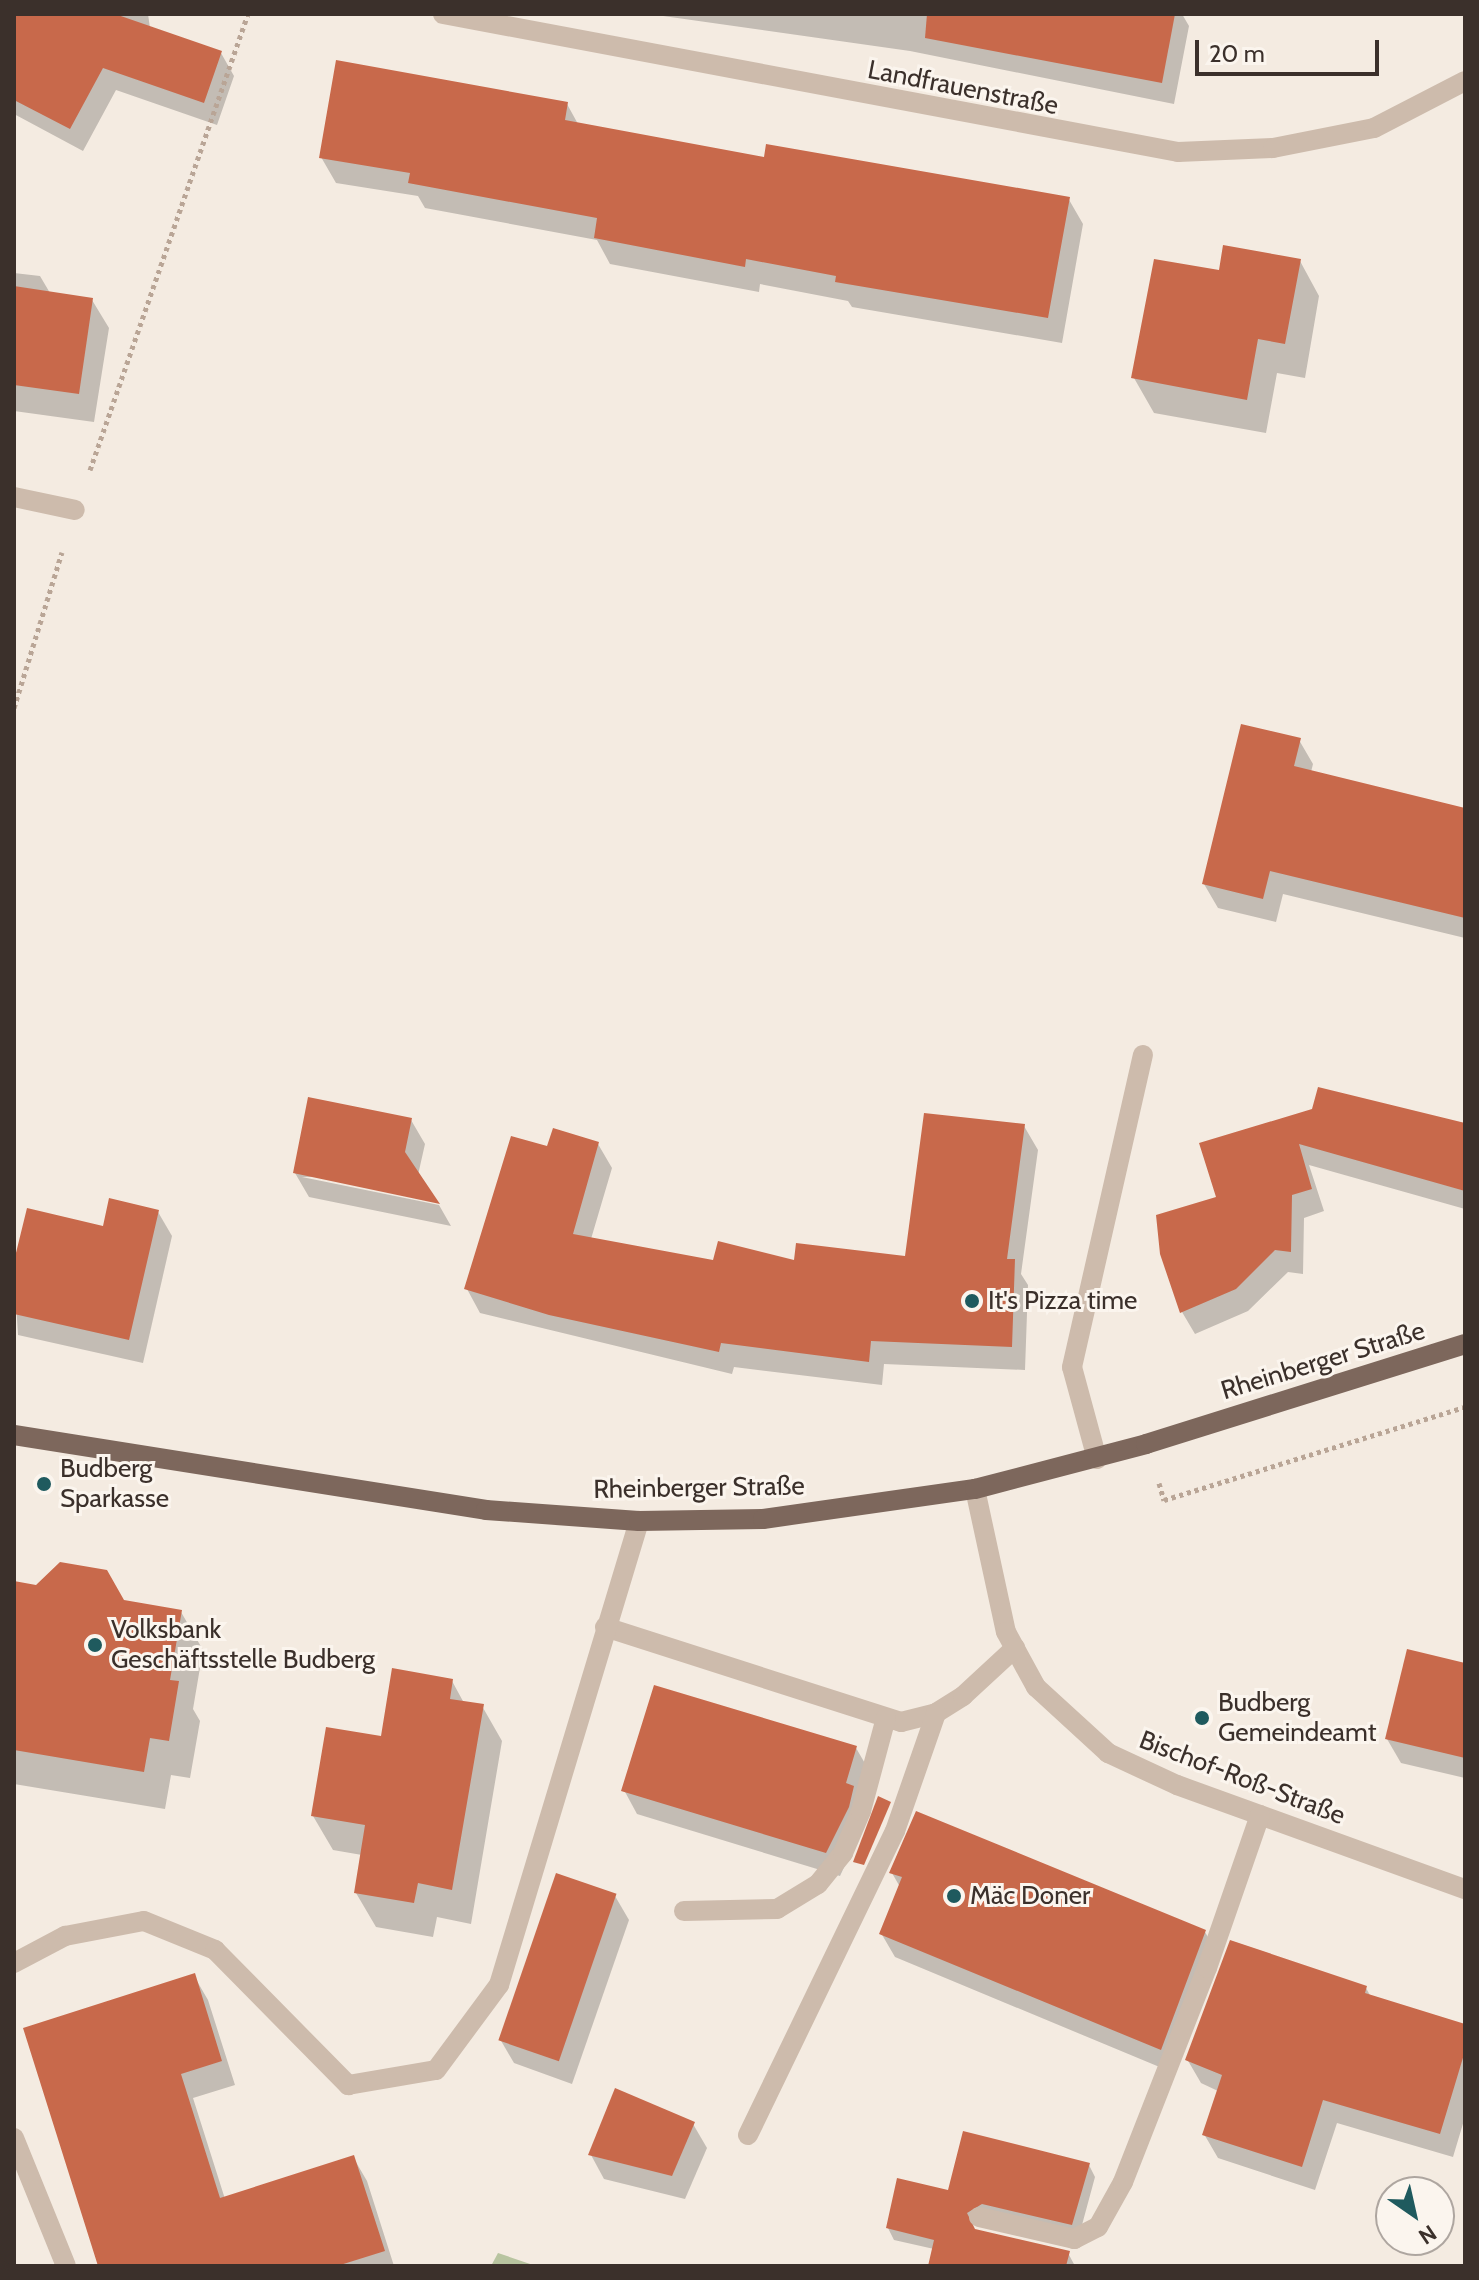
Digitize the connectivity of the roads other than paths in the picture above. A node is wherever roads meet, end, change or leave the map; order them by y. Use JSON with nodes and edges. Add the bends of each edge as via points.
{"nodes":[{"id":1,"x":443,"y":14,"type":"edge"},
{"id":2,"x":1465,"y":81,"type":"edge"},
{"id":3,"x":14,"y":497,"type":"edge"},
{"id":4,"x":75,"y":510,"type":"road end"},
{"id":5,"x":1143,"y":1055,"type":"dead end"},
{"id":6,"x":1465,"y":1344,"type":"edge"},
{"id":7,"x":14,"y":1435,"type":"edge"},
{"id":8,"x":1097,"y":1459,"type":"junction"},
{"id":9,"x":975,"y":1489,"type":"junction"},
{"id":10,"x":639,"y":1521,"type":"junction"},
{"id":11,"x":605,"y":1627,"type":"junction"},
{"id":12,"x":1015,"y":1648,"type":"junction"},
{"id":13,"x":936,"y":1713,"type":"junction"},
{"id":14,"x":886,"y":1718,"type":"junction"},
{"id":15,"x":1260,"y":1815,"type":"junction"},
{"id":16,"x":1465,"y":1889,"type":"edge"},
{"id":17,"x":684,"y":1911,"type":"dead end"},
{"id":18,"x":14,"y":1963,"type":"edge"},
{"id":19,"x":748,"y":2135,"type":"dead end"},
{"id":20,"x":14,"y":2138,"type":"edge"},
{"id":21,"x":979,"y":2217,"type":"dead end"},
{"id":22,"x":66,"y":2266,"type":"edge"}],
"edges":[{"from":1,"to":2,"type":"street","name":"Landfrauenstraße","via":[[1178,152],[1273,148],[1374,128]]},
{"from":3,"to":4,"type":"street"},
{"from":5,"to":8,"type":"street","via":[[1072,1367]]},
{"from":6,"to":8,"type":"main road","name":"Rheinberger Straße"},
{"from":7,"to":10,"type":"main road","name":"Rheinberger Straße","via":[[486,1510]]},
{"from":8,"to":9,"type":"main road","name":"Rheinberger Straße"},
{"from":9,"to":10,"type":"main road","name":"Rheinberger Straße","via":[[763,1519]]},
{"from":9,"to":12,"type":"street","name":"Bischof-Roß-Straße","via":[[1006,1632]]},
{"from":10,"to":11,"type":"street"},
{"from":11,"to":14,"type":"street"},
{"from":11,"to":18,"type":"street","via":[[499,1985],[436,2070],[348,2085],[215,1950],[144,1921],[65,1936]]},
{"from":12,"to":13,"type":"street","via":[[963,1696]]},
{"from":12,"to":15,"type":"street","name":"Bischof-Roß-Straße","via":[[1036,1687],[1108,1753]]},
{"from":13,"to":14,"type":"street","via":[[901,1722]]},
{"from":13,"to":19,"type":"street","via":[[895,1831]]},
{"from":14,"to":17,"type":"street","via":[[861,1811],[843,1853],[818,1884],[777,1909]]},
{"from":15,"to":16,"type":"street","name":"Bischof-Roß-Straße"},
{"from":15,"to":21,"type":"street","via":[[1196,1997],[1123,2182],[1098,2227],[1074,2239]]},
{"from":20,"to":22,"type":"street"}]}
